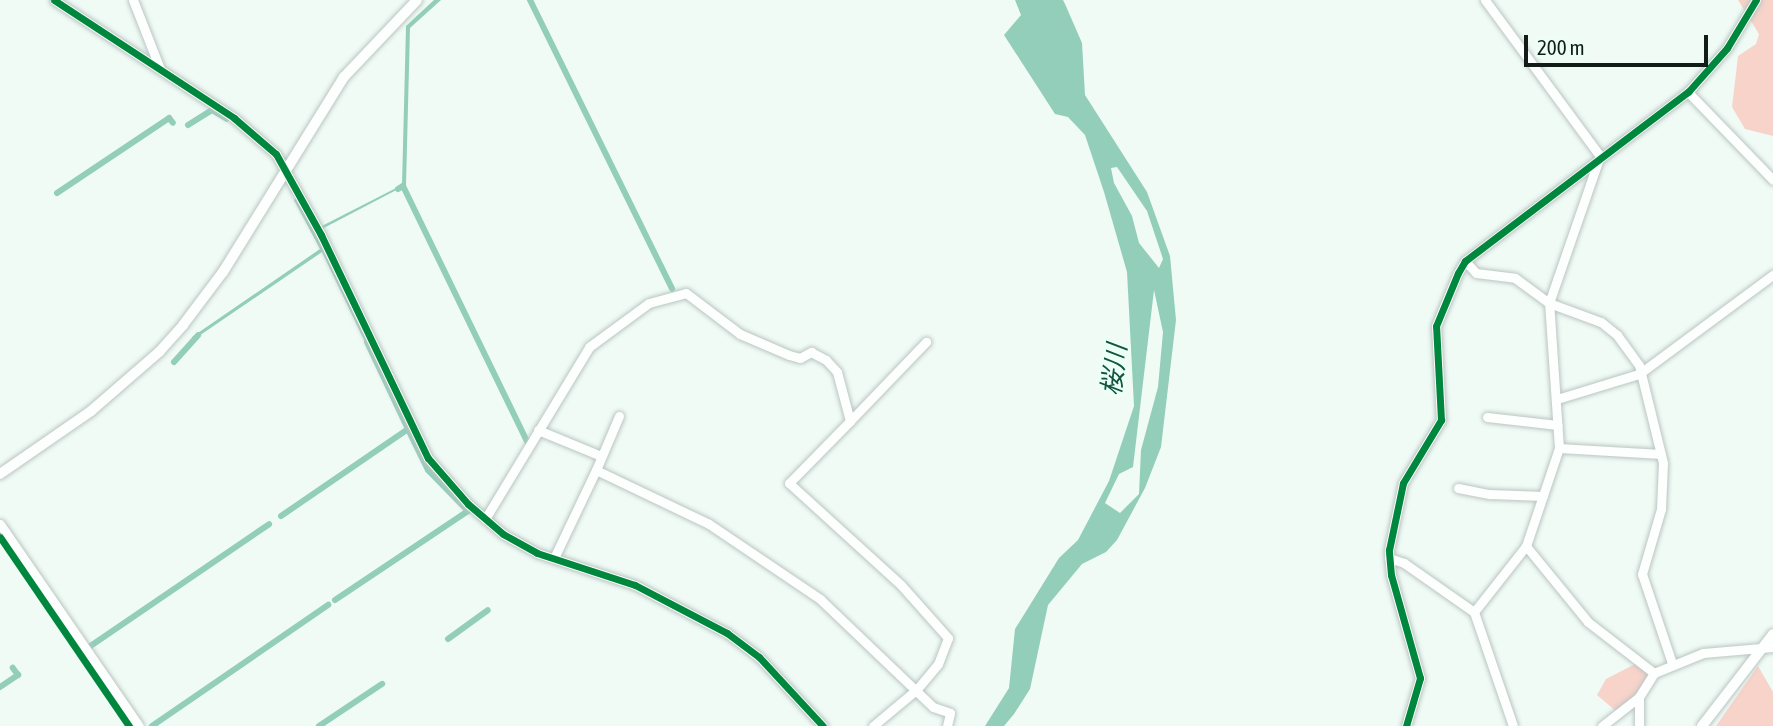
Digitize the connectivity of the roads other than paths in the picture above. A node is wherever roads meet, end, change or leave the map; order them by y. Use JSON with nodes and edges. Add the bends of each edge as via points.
{"nodes":[{"id":1,"x":54,"y":0,"type":"edge"},
{"id":2,"x":133,"y":0,"type":"edge"},
{"id":3,"x":417,"y":0,"type":"edge"},
{"id":4,"x":1756,"y":0,"type":"edge"},
{"id":5,"x":1489,"y":2,"type":"edge"},
{"id":6,"x":160,"y":69,"type":"junction"},
{"id":7,"x":1688,"y":92,"type":"junction"},
{"id":8,"x":1600,"y":156,"type":"junction"},
{"id":9,"x":285,"y":168,"type":"junction"},
{"id":10,"x":1773,"y":180,"type":"edge"},
{"id":11,"x":1465,"y":261,"type":"junction"},
{"id":12,"x":1773,"y":275,"type":"edge"},
{"id":13,"x":1549,"y":303,"type":"junction"},
{"id":14,"x":926,"y":342,"type":"dead end"},
{"id":15,"x":1639,"y":374,"type":"junction"},
{"id":16,"x":1557,"y":399,"type":"junction"},
{"id":17,"x":619,"y":416,"type":"dead end"},
{"id":18,"x":1488,"y":417,"type":"dead end"},
{"id":19,"x":850,"y":421,"type":"junction"},
{"id":20,"x":1558,"y":425,"type":"junction"},
{"id":21,"x":538,"y":430,"type":"junction"},
{"id":22,"x":1559,"y":448,"type":"junction"},
{"id":23,"x":1661,"y":454,"type":"junction"},
{"id":24,"x":600,"y":456,"type":"junction"},
{"id":25,"x":596,"y":470,"type":"junction"},
{"id":26,"x":0,"y":474,"type":"edge"},
{"id":27,"x":1458,"y":488,"type":"dead end"},
{"id":28,"x":1543,"y":496,"type":"junction"},
{"id":29,"x":485,"y":519,"type":"junction"},
{"id":30,"x":0,"y":524,"type":"edge"},
{"id":31,"x":1526,"y":546,"type":"junction"},
{"id":32,"x":554,"y":558,"type":"junction"},
{"id":33,"x":1389,"y":558,"type":"junction"},
{"id":34,"x":1474,"y":612,"type":"junction"},
{"id":35,"x":1773,"y":634,"type":"edge"},
{"id":36,"x":1768,"y":647,"type":"edge"},
{"id":37,"x":1672,"y":663,"type":"junction"},
{"id":38,"x":1654,"y":673,"type":"junction"},
{"id":39,"x":916,"y":690,"type":"junction"},
{"id":40,"x":1639,"y":697,"type":"junction"},
{"id":41,"x":1642,"y":723,"type":"edge"},
{"id":42,"x":139,"y":726,"type":"edge"},
{"id":43,"x":823,"y":726,"type":"edge"},
{"id":44,"x":873,"y":726,"type":"edge"},
{"id":45,"x":947,"y":726,"type":"edge"},
{"id":46,"x":1406,"y":726,"type":"edge"},
{"id":47,"x":1513,"y":726,"type":"edge"},
{"id":48,"x":1602,"y":726,"type":"edge"},
{"id":49,"x":1702,"y":726,"type":"edge"}],
"edges":[{"from":1,"to":6,"type":"street"},
{"from":2,"to":6,"type":"street"},
{"from":3,"to":9,"type":"main road","via":[[344,77]]},
{"from":4,"to":7,"type":"street","via":[[1727,48]]},
{"from":5,"to":8,"type":"street"},
{"from":6,"to":9,"type":"street","via":[[254,132]]},
{"from":7,"to":8,"type":"street"},
{"from":7,"to":10,"type":"street"},
{"from":8,"to":11,"type":"street"},
{"from":8,"to":13,"type":"street"},
{"from":9,"to":26,"type":"main road","via":[[223,272],[159,352],[91,411]]},
{"from":9,"to":29,"type":"street","via":[[428,458]]},
{"from":11,"to":13,"type":"street","via":[[1476,273],[1490,272],[1528,284]]},
{"from":11,"to":33,"type":"street","via":[[1436,326],[1441,420],[1403,483]]},
{"from":12,"to":15,"type":"street"},
{"from":13,"to":15,"type":"street","via":[[1601,322],[1631,351]]},
{"from":13,"to":16,"type":"street"},
{"from":14,"to":19,"type":"street"},
{"from":15,"to":16,"type":"street"},
{"from":15,"to":23,"type":"street","via":[[1655,416]]},
{"from":16,"to":20,"type":"street"},
{"from":17,"to":24,"type":"street"},
{"from":18,"to":20,"type":"street"},
{"from":19,"to":21,"type":"street","via":[[837,372],[826,360],[811,352],[800,358],[789,355],[740,334],[685,293],[649,303],[589,347]]},
{"from":19,"to":39,"type":"street","via":[[789,483],[901,585],[948,638],[938,664]]},
{"from":20,"to":22,"type":"street"},
{"from":21,"to":24,"type":"street"},
{"from":21,"to":29,"type":"street"},
{"from":22,"to":23,"type":"street"},
{"from":22,"to":28,"type":"street"},
{"from":23,"to":37,"type":"street","via":[[1661,509],[1642,574]]},
{"from":24,"to":25,"type":"street"},
{"from":25,"to":32,"type":"street"},
{"from":25,"to":39,"type":"street","via":[[709,524],[820,599]]},
{"from":27,"to":28,"type":"street"},
{"from":28,"to":31,"type":"street"},
{"from":29,"to":32,"type":"street","via":[[517,542]]},
{"from":30,"to":42,"type":"street"},
{"from":31,"to":34,"type":"street"},
{"from":31,"to":38,"type":"street","via":[[1588,622]]},
{"from":32,"to":43,"type":"street","via":[[635,585],[727,633],[759,657]]},
{"from":33,"to":34,"type":"street","via":[[1404,562]]},
{"from":33,"to":46,"type":"street","via":[[1420,678]]},
{"from":34,"to":47,"type":"street"},
{"from":35,"to":36,"type":"main road"},
{"from":36,"to":37,"type":"street","via":[[1703,653]]},
{"from":36,"to":49,"type":"main road"},
{"from":37,"to":38,"type":"street"},
{"from":38,"to":40,"type":"street"},
{"from":39,"to":44,"type":"street"},
{"from":39,"to":45,"type":"street","via":[[933,707],[950,712]]},
{"from":40,"to":41,"type":"street"},
{"from":40,"to":48,"type":"street"}]}
